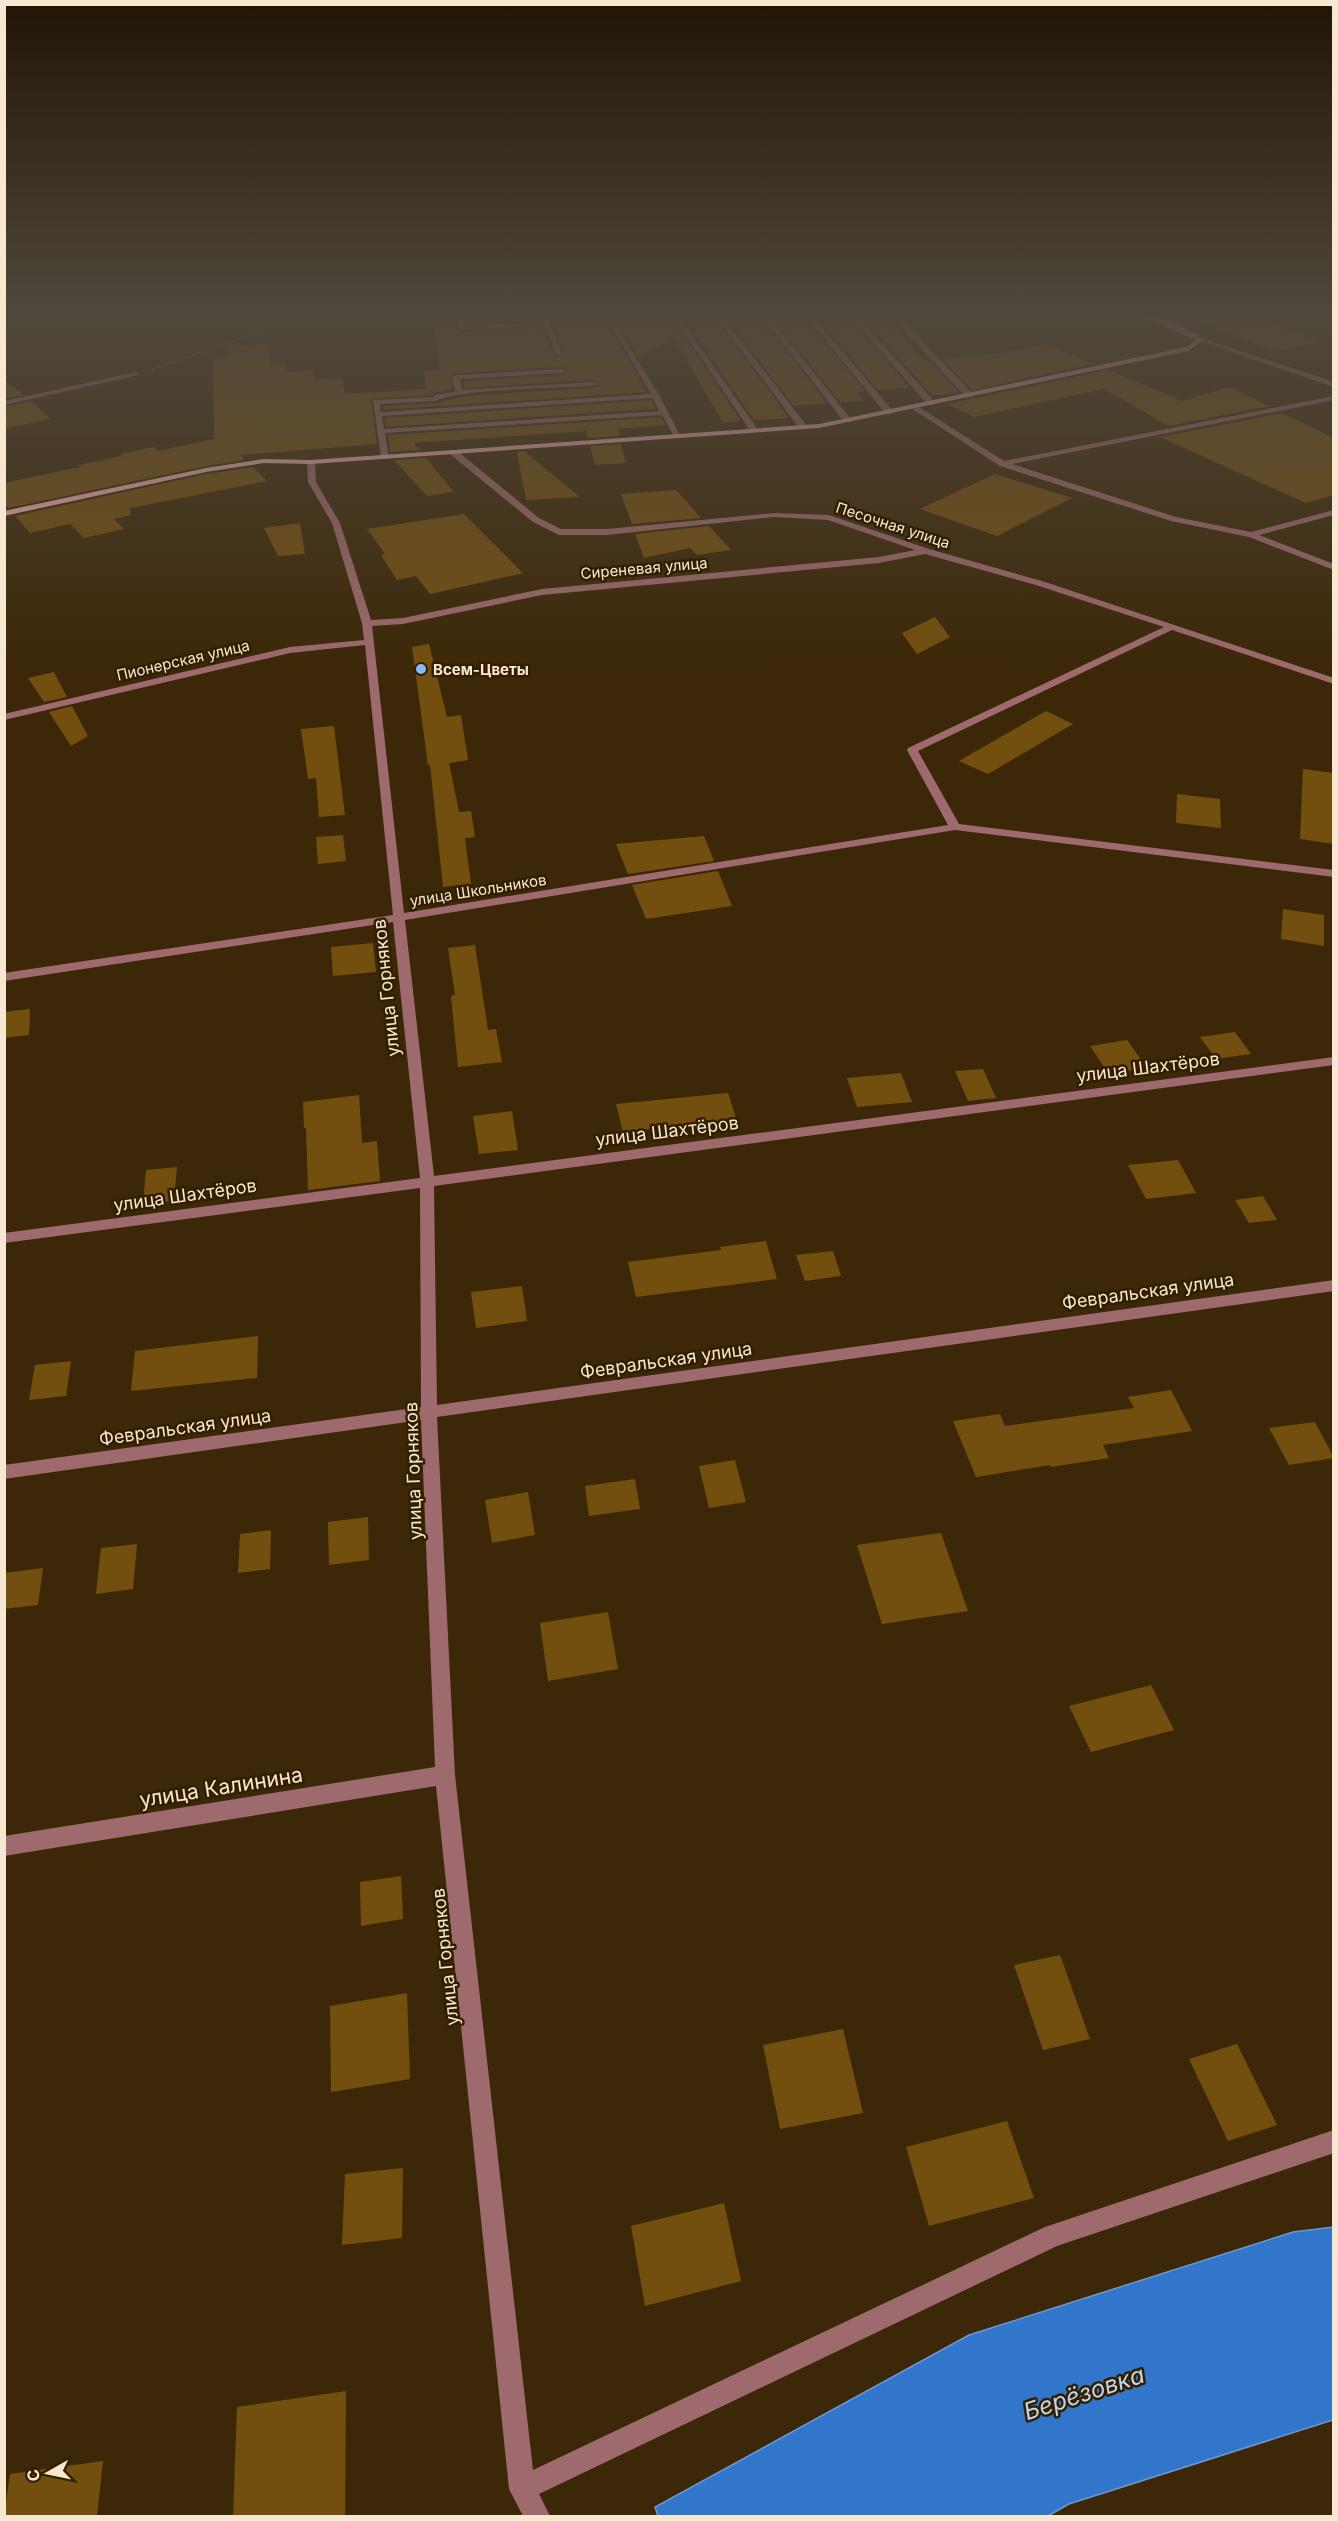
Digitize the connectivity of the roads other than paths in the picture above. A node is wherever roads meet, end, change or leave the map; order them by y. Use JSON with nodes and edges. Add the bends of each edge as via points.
{"nodes":[{"id":1,"x":381,"y":433,"type":"edge"},
{"id":2,"x":676,"y":433,"type":"edge"},
{"id":3,"x":720,"y":433,"type":"edge"},
{"id":4,"x":953,"y":433,"type":"edge"},
{"id":5,"x":1160,"y":433,"type":"edge"},
{"id":6,"x":678,"y":436,"type":"junction"},
{"id":7,"x":453,"y":452,"type":"junction"},
{"id":8,"x":385,"y":457,"type":"junction"},
{"id":9,"x":311,"y":462,"type":"junction"},
{"id":10,"x":1003,"y":464,"type":"junction"},
{"id":11,"x":1334,"y":512,"type":"edge"},
{"id":12,"x":4,"y":514,"type":"edge"},
{"id":13,"x":1251,"y":535,"type":"junction"},
{"id":14,"x":926,"y":551,"type":"junction"},
{"id":15,"x":1334,"y":567,"type":"edge"},
{"id":16,"x":367,"y":623,"type":"junction"},
{"id":17,"x":1170,"y":627,"type":"junction"},
{"id":18,"x":369,"y":642,"type":"junction"},
{"id":19,"x":1334,"y":681,"type":"edge"},
{"id":20,"x":4,"y":717,"type":"edge"},
{"id":21,"x":955,"y":826,"type":"junction"},
{"id":22,"x":1334,"y":874,"type":"edge"},
{"id":23,"x":398,"y":918,"type":"junction"},
{"id":24,"x":4,"y":976,"type":"edge"},
{"id":25,"x":1334,"y":1061,"type":"edge"},
{"id":26,"x":427,"y":1180,"type":"junction"},
{"id":27,"x":4,"y":1238,"type":"edge"},
{"id":28,"x":1334,"y":1285,"type":"edge"},
{"id":29,"x":429,"y":1413,"type":"junction"},
{"id":30,"x":4,"y":1472,"type":"edge"},
{"id":31,"x":445,"y":1775,"type":"junction"},
{"id":32,"x":4,"y":1846,"type":"edge"},
{"id":33,"x":1334,"y":2141,"type":"edge"},
{"id":34,"x":522,"y":2489,"type":"junction"},
{"id":35,"x":537,"y":2517,"type":"edge"}],
"edges":[{"from":1,"to":8,"type":"street"},
{"from":2,"to":6,"type":"street"},
{"from":3,"to":6,"type":"main road"},
{"from":4,"to":10,"type":"street"},
{"from":5,"to":10,"type":"street"},
{"from":6,"to":7,"type":"main road"},
{"from":7,"to":8,"type":"main road"},
{"from":7,"to":14,"type":"street","name":"Песочная улица","via":[[536,520],[559,532],[607,532],[774,515],[829,518]]},
{"from":8,"to":9,"type":"main road"},
{"from":9,"to":12,"type":"main road","via":[[264,460]]},
{"from":9,"to":16,"type":"street","name":"улица Горняков","via":[[312,482],[336,523]]},
{"from":10,"to":13,"type":"street","via":[[1174,519]]},
{"from":11,"to":13,"type":"street"},
{"from":13,"to":15,"type":"street"},
{"from":14,"to":16,"type":"street","name":"Сиреневая улица","via":[[879,560],[542,592],[403,621]]},
{"from":14,"to":17,"type":"street","name":"Песочная улица","via":[[1039,583]]},
{"from":16,"to":18,"type":"street","name":"улица Горняков"},
{"from":17,"to":19,"type":"street","name":"Песочная улица"},
{"from":17,"to":21,"type":"street","via":[[912,750]]},
{"from":18,"to":20,"type":"street","name":"Пионерская улица","via":[[290,650]]},
{"from":18,"to":23,"type":"street","name":"улица Горняков"},
{"from":21,"to":22,"type":"street","name":"улица Школьников"},
{"from":21,"to":23,"type":"street","name":"улица Школьников"},
{"from":23,"to":24,"type":"street","name":"улица Школьников"},
{"from":23,"to":26,"type":"street","name":"улица Горняков"},
{"from":25,"to":26,"type":"street","name":"улица Шахтёров"},
{"from":26,"to":27,"type":"street","name":"улица Шахтёров"},
{"from":26,"to":29,"type":"street","name":"улица Горняков"},
{"from":28,"to":29,"type":"street","name":"Февральская улица"},
{"from":29,"to":30,"type":"street","name":"Февральская улица"},
{"from":29,"to":31,"type":"street","name":"улица Горняков"},
{"from":31,"to":32,"type":"street","name":"улица Калинина"},
{"from":31,"to":34,"type":"street","name":"улица Горняков"},
{"from":33,"to":34,"type":"street","via":[[1053,2235]]},
{"from":34,"to":35,"type":"street"}]}
